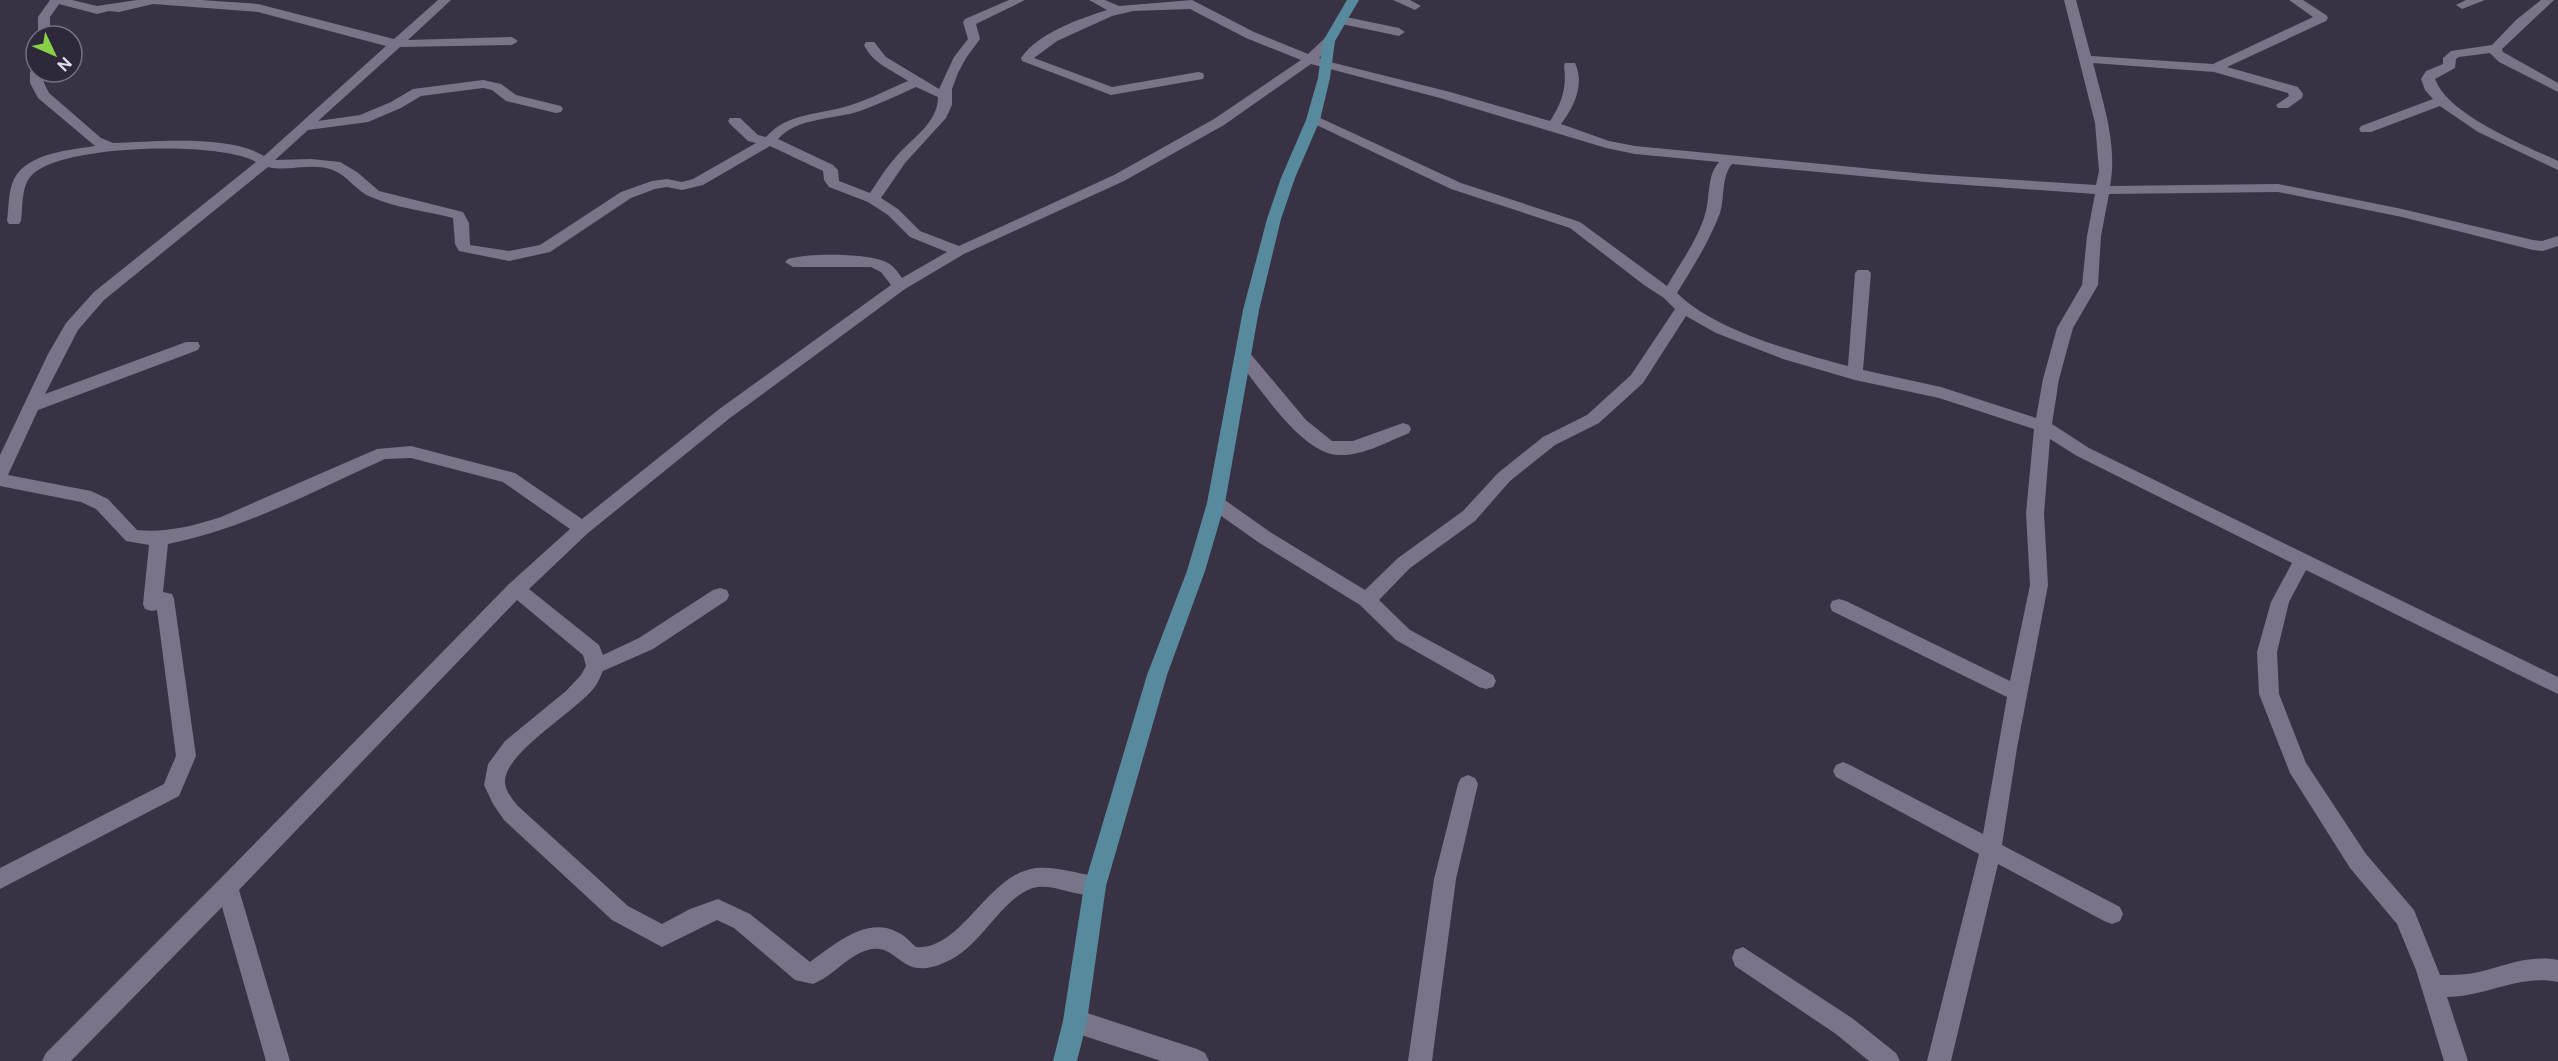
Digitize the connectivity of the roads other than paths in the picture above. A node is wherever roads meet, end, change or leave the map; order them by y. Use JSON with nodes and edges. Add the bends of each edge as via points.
{"nodes":[{"id":1,"x":57,"y":0,"type":"edge"},
{"id":2,"x":445,"y":0,"type":"edge"},
{"id":3,"x":1019,"y":0,"type":"edge"},
{"id":4,"x":1095,"y":0,"type":"edge"},
{"id":5,"x":1353,"y":0,"type":"edge"},
{"id":6,"x":1399,"y":0,"type":"edge"},
{"id":7,"x":2070,"y":0,"type":"edge"},
{"id":8,"x":2295,"y":0,"type":"edge"},
{"id":9,"x":2479,"y":0,"type":"edge"},
{"id":10,"x":2548,"y":0,"type":"edge"},
{"id":11,"x":1186,"y":3,"type":"edge"},
{"id":12,"x":2462,"y":5,"type":"dead end"},
{"id":13,"x":1415,"y":6,"type":"dead end"},
{"id":14,"x":1117,"y":10,"type":"junction"},
{"id":15,"x":1341,"y":20,"type":"junction"},
{"id":16,"x":44,"y":24,"type":"edge"},
{"id":17,"x":1399,"y":32,"type":"dead end"},
{"id":18,"x":512,"y":41,"type":"dead end"},
{"id":19,"x":400,"y":43,"type":"junction"},
{"id":20,"x":870,"y":45,"type":"dead end"},
{"id":21,"x":2496,"y":48,"type":"junction"},
{"id":22,"x":2084,"y":59,"type":"junction"},
{"id":23,"x":1317,"y":62,"type":"junction"},
{"id":24,"x":1570,"y":66,"type":"dead end"},
{"id":25,"x":2216,"y":68,"type":"junction"},
{"id":26,"x":1198,"y":76,"type":"dead end"},
{"id":27,"x":915,"y":83,"type":"junction"},
{"id":28,"x":37,"y":84,"type":"edge"},
{"id":29,"x":2558,"y":88,"type":"edge"},
{"id":30,"x":945,"y":95,"type":"junction"},
{"id":31,"x":2441,"y":101,"type":"junction"},
{"id":32,"x":2283,"y":105,"type":"dead end"},
{"id":33,"x":556,"y":109,"type":"dead end"},
{"id":34,"x":1313,"y":120,"type":"junction"},
{"id":35,"x":735,"y":121,"type":"dead end"},
{"id":36,"x":308,"y":126,"type":"junction"},
{"id":37,"x":1553,"y":126,"type":"junction"},
{"id":38,"x":2366,"y":129,"type":"dead end"},
{"id":39,"x":770,"y":140,"type":"junction"},
{"id":40,"x":111,"y":147,"type":"junction"},
{"id":41,"x":1729,"y":159,"type":"junction"},
{"id":42,"x":265,"y":162,"type":"junction"},
{"id":43,"x":2558,"y":166,"type":"edge"},
{"id":44,"x":2103,"y":190,"type":"junction"},
{"id":45,"x":873,"y":199,"type":"junction"},
{"id":46,"x":14,"y":221,"type":"dead end"},
{"id":47,"x":2558,"y":242,"type":"edge"},
{"id":48,"x":959,"y":251,"type":"junction"},
{"id":49,"x":794,"y":262,"type":"dead end"},
{"id":50,"x":1863,"y":273,"type":"dead end"},
{"id":51,"x":900,"y":286,"type":"junction"},
{"id":52,"x":1669,"y":294,"type":"junction"},
{"id":53,"x":1683,"y":308,"type":"junction"},
{"id":54,"x":192,"y":346,"type":"dead end"},
{"id":55,"x":1243,"y":356,"type":"junction"},
{"id":56,"x":1855,"y":374,"type":"junction"},
{"id":57,"x":31,"y":406,"type":"junction"},
{"id":58,"x":2043,"y":426,"type":"junction"},
{"id":59,"x":1403,"y":429,"type":"dead end"},
{"id":60,"x":0,"y":473,"type":"edge"},
{"id":61,"x":0,"y":480,"type":"edge"},
{"id":62,"x":1216,"y":503,"type":"junction"},
{"id":63,"x":582,"y":528,"type":"junction"},
{"id":64,"x":159,"y":539,"type":"junction"},
{"id":65,"x":2303,"y":559,"type":"junction"},
{"id":66,"x":516,"y":589,"type":"junction"},
{"id":67,"x":720,"y":594,"type":"dead end"},
{"id":68,"x":1367,"y":600,"type":"junction"},
{"id":69,"x":1839,"y":606,"type":"dead end"},
{"id":70,"x":598,"y":665,"type":"junction"},
{"id":71,"x":1486,"y":681,"type":"dead end"},
{"id":72,"x":2558,"y":686,"type":"edge"},
{"id":73,"x":2017,"y":693,"type":"junction"},
{"id":74,"x":1843,"y":771,"type":"dead end"},
{"id":75,"x":1468,"y":784,"type":"dead end"},
{"id":76,"x":1991,"y":848,"type":"junction"},
{"id":77,"x":0,"y":879,"type":"edge"},
{"id":78,"x":1095,"y":886,"type":"junction"},
{"id":79,"x":227,"y":887,"type":"junction"},
{"id":80,"x":2112,"y":914,"type":"dead end"},
{"id":81,"x":1743,"y":958,"type":"dead end"},
{"id":82,"x":2558,"y":971,"type":"edge"},
{"id":83,"x":2432,"y":986,"type":"junction"},
{"id":84,"x":1075,"y":1022,"type":"junction"},
{"id":85,"x":54,"y":1061,"type":"edge"},
{"id":86,"x":278,"y":1061,"type":"edge"},
{"id":87,"x":1065,"y":1061,"type":"edge"},
{"id":88,"x":1197,"y":1061,"type":"edge"},
{"id":89,"x":1420,"y":1061,"type":"edge"},
{"id":90,"x":1888,"y":1061,"type":"edge"},
{"id":91,"x":1938,"y":1061,"type":"edge"},
{"id":92,"x":2456,"y":1061,"type":"edge"}],
"edges":[{"from":1,"to":16,"type":"street","via":[[44,17]]},
{"from":1,"to":19,"type":"street","via":[[97,10],[153,0],[258,8]]},
{"from":2,"to":19,"type":"street"},
{"from":3,"to":30,"type":"street","via":[[969,22],[974,39],[960,57]]},
{"from":4,"to":14,"type":"street"},
{"from":5,"to":15,"type":"main road"},
{"from":6,"to":13,"type":"street"},
{"from":7,"to":22,"type":"street"},
{"from":8,"to":25,"type":"street","via":[[2322,18]]},
{"from":9,"to":12,"type":"street"},
{"from":10,"to":21,"type":"street"},
{"from":11,"to":14,"type":"street"},
{"from":11,"to":23,"type":"street"},
{"from":14,"to":26,"type":"street","via":[[1051,39],[1028,53],[1027,58],[1111,91]]},
{"from":15,"to":17,"type":"street"},
{"from":15,"to":23,"type":"main road"},
{"from":18,"to":19,"type":"street"},
{"from":19,"to":36,"type":"street"},
{"from":20,"to":27,"type":"street","via":[[879,60]]},
{"from":21,"to":29,"type":"street","via":[[2504,59]]},
{"from":21,"to":31,"type":"street","via":[[2455,54],[2449,58],[2447,69],[2431,73],[2428,81]]},
{"from":22,"to":25,"type":"street"},
{"from":22,"to":44,"type":"street","via":[[2102,123],[2106,171]]},
{"from":23,"to":34,"type":"main road"},
{"from":23,"to":37,"type":"street"},
{"from":23,"to":48,"type":"street","via":[[1119,178]]},
{"from":24,"to":37,"type":"street","via":[[1574,83],[1564,111]]},
{"from":25,"to":32,"type":"street","via":[[2293,90],[2295,98]]},
{"from":27,"to":30,"type":"street"},
{"from":27,"to":39,"type":"street","via":[[855,108],[793,122]]},
{"from":28,"to":40,"type":"street","via":[[42,95],[96,141]]},
{"from":30,"to":45,"type":"street","via":[[939,118],[900,160]]},
{"from":31,"to":38,"type":"street"},
{"from":31,"to":43,"type":"street","via":[[2510,143]]},
{"from":33,"to":36,"type":"street","via":[[511,98],[496,87],[483,84],[418,92],[363,119]]},
{"from":34,"to":52,"type":"street","via":[[1456,186],[1575,225]]},
{"from":34,"to":55,"type":"main road","via":[[1274,219]]},
{"from":35,"to":39,"type":"street","via":[[747,135]]},
{"from":36,"to":42,"type":"street"},
{"from":37,"to":41,"type":"street","via":[[1635,150]]},
{"from":39,"to":42,"type":"street","via":[[698,182],[652,185],[626,195],[558,242],[530,253],[509,255],[464,248],[463,223],[458,215],[368,192],[352,175],[335,165]]},
{"from":39,"to":45,"type":"street","via":[[831,170],[834,184]]},
{"from":40,"to":42,"type":"street","via":[[196,145],[250,153]]},
{"from":40,"to":46,"type":"street","via":[[51,160],[28,171],[22,177]]},
{"from":41,"to":44,"type":"street"},
{"from":41,"to":52,"type":"street","via":[[1721,168],[1714,210],[1699,246]]},
{"from":42,"to":57,"type":"street","via":[[99,296],[72,327]]},
{"from":44,"to":47,"type":"street","via":[[2278,188],[2533,245]]},
{"from":44,"to":58,"type":"street","via":[[2090,285],[2065,328],[2050,379]]},
{"from":45,"to":48,"type":"street","via":[[915,234]]},
{"from":48,"to":51,"type":"street"},
{"from":49,"to":51,"type":"street","via":[[866,261],[888,270]]},
{"from":50,"to":56,"type":"street"},
{"from":51,"to":63,"type":"street","via":[[724,414]]},
{"from":52,"to":53,"type":"street"},
{"from":53,"to":56,"type":"street","via":[[1770,348]]},
{"from":53,"to":68,"type":"street","via":[[1637,379],[1593,419],[1549,441],[1504,477],[1469,516],[1404,563]]},
{"from":54,"to":57,"type":"street"},
{"from":55,"to":59,"type":"street","via":[[1326,447],[1347,448]]},
{"from":55,"to":62,"type":"main road"},
{"from":56,"to":58,"type":"street","via":[[1941,393]]},
{"from":57,"to":60,"type":"street"},
{"from":58,"to":65,"type":"street","via":[[2083,452]]},
{"from":58,"to":73,"type":"street","via":[[2035,513],[2039,585]]},
{"from":61,"to":64,"type":"street","via":[[86,496],[102,504],[132,536]]},
{"from":62,"to":68,"type":"street"},
{"from":62,"to":78,"type":"main road","via":[[1154,686]]},
{"from":63,"to":64,"type":"street","via":[[509,477],[411,452],[397,452],[370,458],[227,522]]},
{"from":63,"to":66,"type":"street"},
{"from":64,"to":77,"type":"street","via":[[158,602],[186,756],[172,790]]},
{"from":65,"to":72,"type":"street"},
{"from":65,"to":83,"type":"street","via":[[2280,602],[2272,632],[2268,652],[2269,694],[2297,767],[2358,861],[2406,917]]},
{"from":66,"to":70,"type":"street","via":[[592,651]]},
{"from":66,"to":79,"type":"street"},
{"from":67,"to":70,"type":"street","via":[[640,648]]},
{"from":68,"to":71,"type":"street","via":[[1403,635]]},
{"from":69,"to":73,"type":"street"},
{"from":70,"to":78,"type":"street","via":[[592,677],[568,701],[500,759],[494,782],[511,813],[620,913],[662,936],[718,909],[742,921],[803,972],[813,973],[850,946],[883,938],[917,959],[943,952],[1017,884],[1033,878]]},
{"from":73,"to":76,"type":"street"},
{"from":74,"to":76,"type":"street"},
{"from":75,"to":89,"type":"street","via":[[1445,879]]},
{"from":76,"to":80,"type":"street"},
{"from":76,"to":91,"type":"street"},
{"from":78,"to":84,"type":"main road"},
{"from":79,"to":85,"type":"street"},
{"from":79,"to":86,"type":"street"},
{"from":81,"to":90,"type":"street","via":[[1844,1026]]},
{"from":82,"to":83,"type":"street","via":[[2512,971],[2474,984]]},
{"from":83,"to":92,"type":"street"},
{"from":84,"to":87,"type":"main road"},
{"from":84,"to":88,"type":"street"}]}
